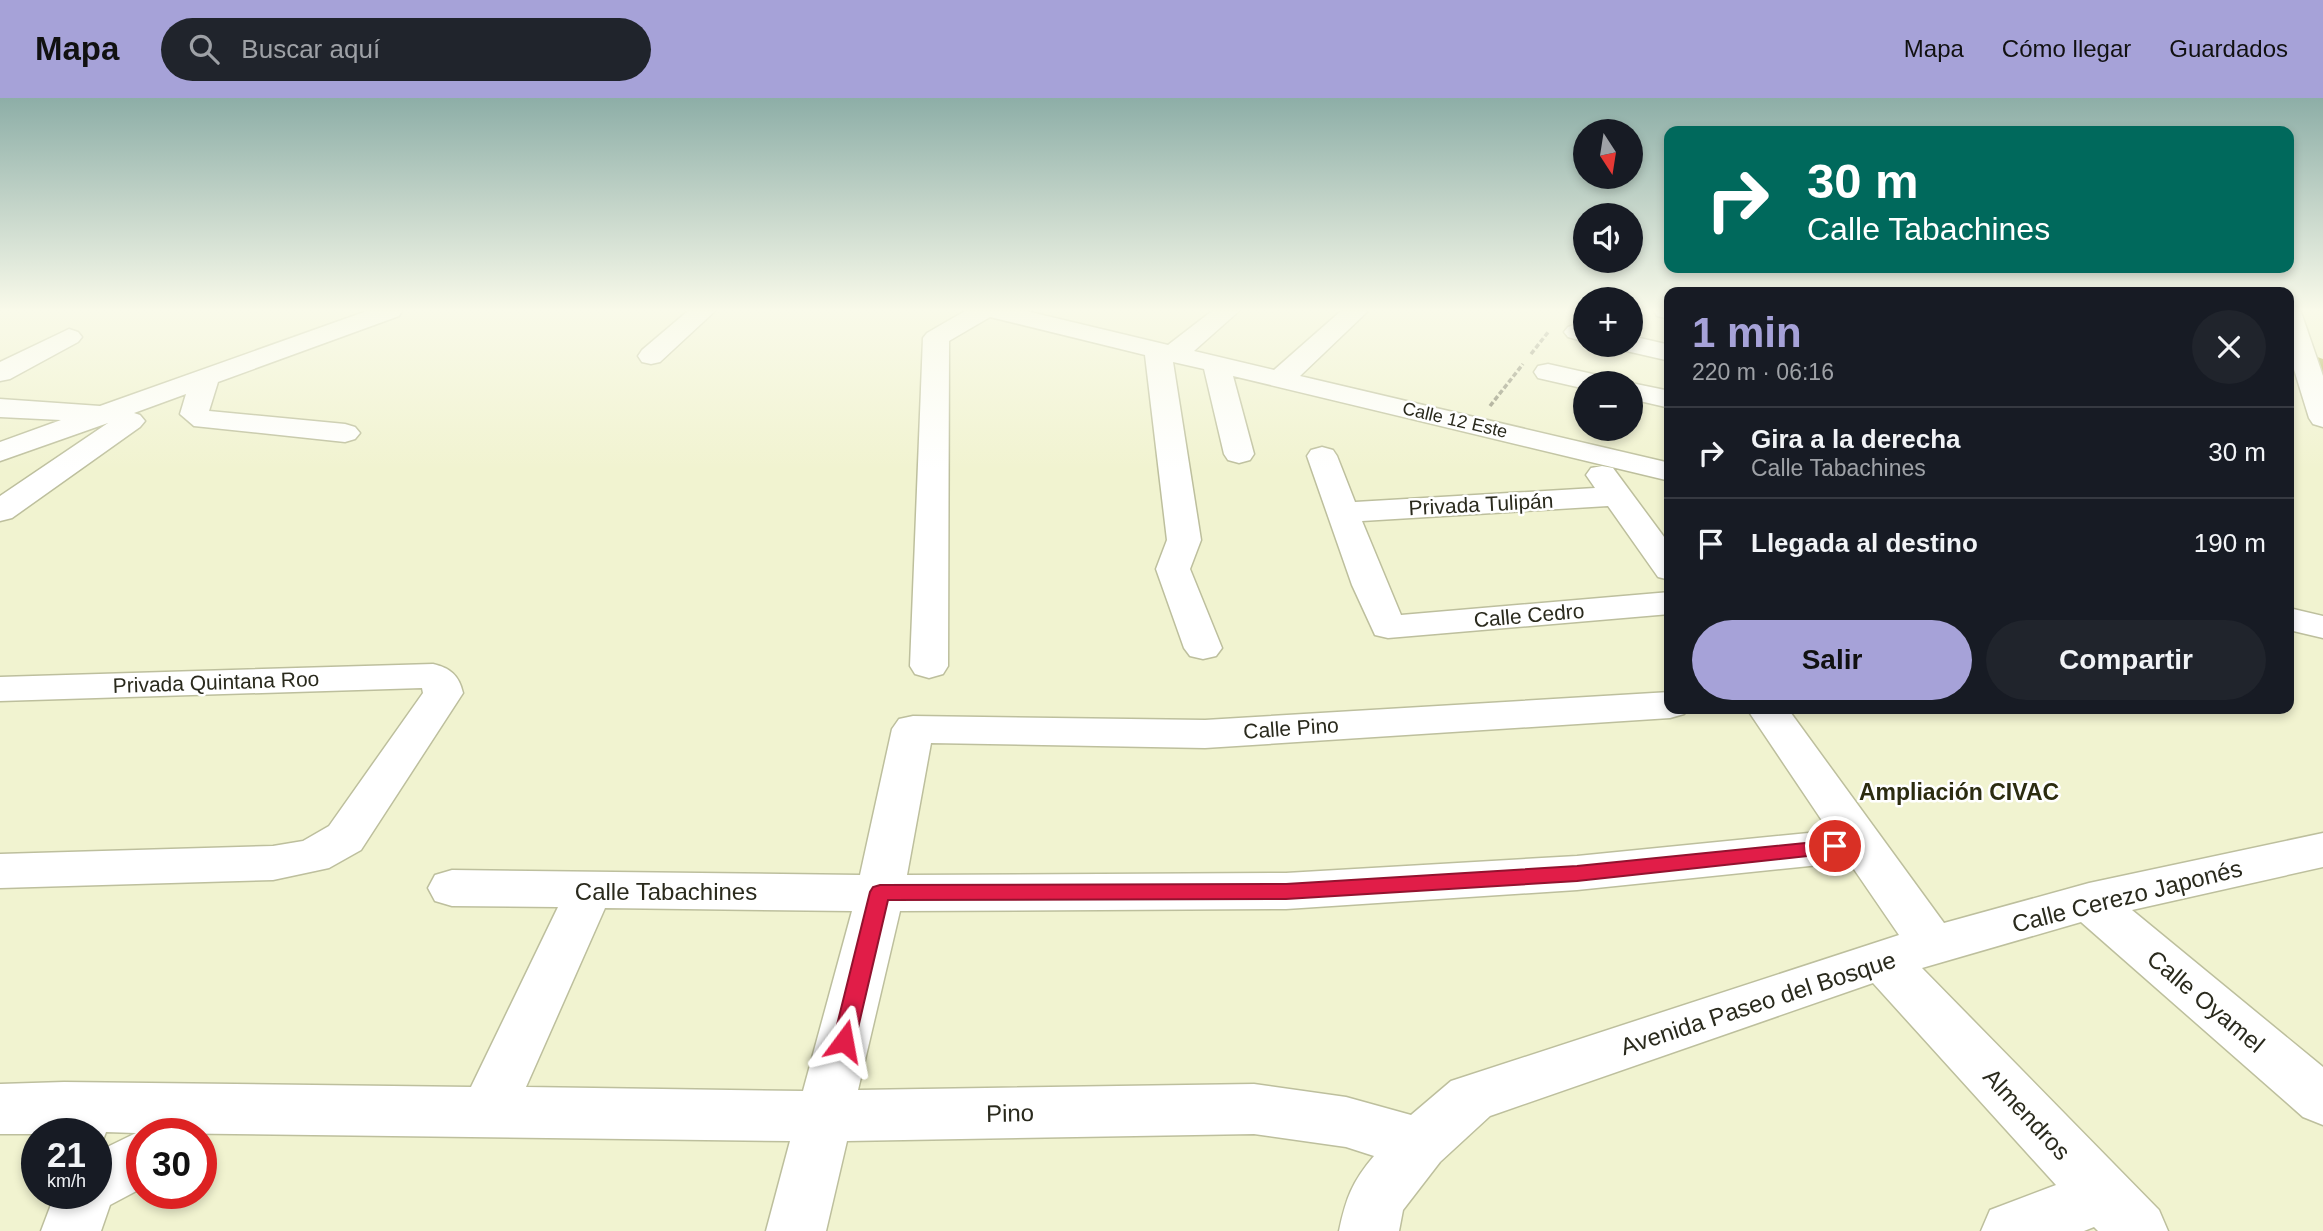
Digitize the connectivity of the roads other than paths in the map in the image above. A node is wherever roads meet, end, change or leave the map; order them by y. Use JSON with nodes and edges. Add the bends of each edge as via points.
{"nodes":[{"id":1,"x":17,"y":364,"type":"edge"},
{"id":2,"x":248,"y":364,"type":"edge"},
{"id":3,"x":935,"y":364,"type":"edge"},
{"id":4,"x":1167,"y":364,"type":"edge"},
{"id":5,"x":1216,"y":364,"type":"joint"},
{"id":6,"x":1297,"y":364,"type":"edge"},
{"id":7,"x":2305,"y":364,"type":"edge"},
{"id":8,"x":1548,"y":372,"type":"dead end"},
{"id":9,"x":0,"y":373,"type":"edge"},
{"id":10,"x":1573,"y":378,"type":"edge"},
{"id":11,"x":1280,"y":379,"type":"junction"},
{"id":12,"x":205,"y":380,"type":"junction"},
{"id":13,"x":172,"y":392,"type":"junction"},
{"id":14,"x":1643,"y":394,"type":"edge"},
{"id":15,"x":1664,"y":399,"type":"edge"},
{"id":16,"x":0,"y":408,"type":"edge"},
{"id":17,"x":2294,"y":411,"type":"edge"},
{"id":18,"x":109,"y":414,"type":"junction"},
{"id":19,"x":2323,"y":417,"type":"edge"},
{"id":20,"x":345,"y":433,"type":"dead end"},
{"id":21,"x":1583,"y":451,"type":"junction"},
{"id":22,"x":0,"y":452,"type":"edge"},
{"id":23,"x":1239,"y":454,"type":"dead end"},
{"id":24,"x":1322,"y":456,"type":"dead end"},
{"id":25,"x":1664,"y":471,"type":"edge"},
{"id":26,"x":1619,"y":496,"type":"junction"},
{"id":27,"x":0,"y":512,"type":"edge"},
{"id":28,"x":1344,"y":512,"type":"junction"},
{"id":29,"x":1664,"y":561,"type":"edge"},
{"id":30,"x":1664,"y":604,"type":"edge"},
{"id":31,"x":2294,"y":620,"type":"edge"},
{"id":32,"x":2323,"y":627,"type":"edge"},
{"id":33,"x":1203,"y":648,"type":"dead end"},
{"id":34,"x":929,"y":666,"type":"dead end"},
{"id":35,"x":0,"y":689,"type":"edge"},
{"id":36,"x":1664,"y":705,"type":"edge"},
{"id":37,"x":1770,"y":714,"type":"edge"},
{"id":38,"x":1861,"y":844,"type":"junction"},
{"id":39,"x":2315,"y":860,"type":"edge"},
{"id":40,"x":0,"y":871,"type":"edge"},
{"id":41,"x":452,"y":888,"type":"dead end"},
{"id":42,"x":589,"y":891,"type":"junction"},
{"id":43,"x":880,"y":892,"type":"junction"},
{"id":44,"x":2089,"y":901,"type":"junction"},
{"id":45,"x":1933,"y":946,"type":"junction"},
{"id":46,"x":1882,"y":960,"type":"junction"},
{"id":47,"x":2323,"y":1100,"type":"edge"},
{"id":48,"x":0,"y":1109,"type":"edge"},
{"id":49,"x":278,"y":1109,"type":"junction"},
{"id":50,"x":488,"y":1111,"type":"junction"},
{"id":51,"x":826,"y":1116,"type":"junction"},
{"id":52,"x":58,"y":1118,"type":"edge"},
{"id":53,"x":109,"y":1118,"type":"edge"},
{"id":54,"x":217,"y":1128,"type":"edge"},
{"id":55,"x":1420,"y":1144,"type":"junction"},
{"id":56,"x":79,"y":1209,"type":"edge"},
{"id":57,"x":2120,"y":1213,"type":"edge"},
{"id":58,"x":71,"y":1231,"type":"edge"},
{"id":59,"x":796,"y":1231,"type":"edge"},
{"id":60,"x":1369,"y":1231,"type":"edge"},
{"id":61,"x":2011,"y":1231,"type":"edge"}],
"edges":[{"from":1,"to":9,"type":"street"},
{"from":2,"to":12,"type":"street"},
{"from":3,"to":34,"type":"street"},
{"from":4,"to":33,"type":"street","via":[[1184,540],[1173,569]]},
{"from":5,"to":11,"type":"street","name":"Calle 12 Este"},
{"from":5,"to":23,"type":"street"},
{"from":6,"to":11,"type":"street"},
{"from":7,"to":19,"type":"street"},
{"from":8,"to":10,"type":"street"},
{"from":11,"to":21,"type":"street","name":"Calle 12 Este"},
{"from":12,"to":13,"type":"street"},
{"from":12,"to":20,"type":"street","via":[[194,414],[204,420]]},
{"from":13,"to":18,"type":"street"},
{"from":13,"to":27,"type":"street"},
{"from":14,"to":15,"type":"street"},
{"from":16,"to":18,"type":"street"},
{"from":17,"to":19,"type":"street"},
{"from":18,"to":22,"type":"street"},
{"from":21,"to":25,"type":"street","name":"Calle 12 Este"},
{"from":21,"to":26,"type":"street"},
{"from":24,"to":28,"type":"street"},
{"from":26,"to":28,"type":"street","name":"Privada Tulipán"},
{"from":26,"to":29,"type":"street"},
{"from":28,"to":30,"type":"street","name":"Calle Cedro","via":[[1369,588],[1388,627]]},
{"from":31,"to":32,"type":"street"},
{"from":35,"to":40,"type":"street","name":"Privada Quintana Roo","via":[[433,676],[442,683],[443,693],[345,838],[313,856],[273,863]]},
{"from":36,"to":43,"type":"street","name":"Calle Pino","via":[[1205,734],[913,729]]},
{"from":37,"to":38,"type":"street"},
{"from":38,"to":43,"type":"street","name":"Calle Tabachines","via":[[1577,873],[1286,891]]},
{"from":38,"to":45,"type":"street"},
{"from":39,"to":44,"type":"street","name":"Calle Cerezo Japonés"},
{"from":41,"to":42,"type":"street","name":"Calle Tabachines"},
{"from":42,"to":43,"type":"street","name":"Calle Tabachines"},
{"from":42,"to":50,"type":"street"},
{"from":43,"to":51,"type":"street"},
{"from":44,"to":45,"type":"street","name":"Calle Cerezo Japonés"},
{"from":44,"to":47,"type":"street","name":"Calle Oyamel"},
{"from":45,"to":46,"type":"street","name":"Avenida Paseo del Bosque"},
{"from":46,"to":55,"type":"street","name":"Avenida Paseo del Bosque","via":[[1471,1098]]},
{"from":46,"to":57,"type":"street","name":"Almendros"},
{"from":48,"to":52,"type":"street","name":"Pino"},
{"from":49,"to":50,"type":"street","name":"Pino"},
{"from":49,"to":53,"type":"street","name":"Pino"},
{"from":49,"to":54,"type":"street"},
{"from":50,"to":51,"type":"street","name":"Pino"},
{"from":51,"to":55,"type":"street","name":"Pino","via":[[1254,1109],[1346,1122]]},
{"from":51,"to":59,"type":"street"},
{"from":55,"to":60,"type":"street","name":"Avenida Paseo del Bosque","via":[[1376,1198]]},
{"from":56,"to":58,"type":"street"},
{"from":57,"to":61,"type":"street","name":"Almendros"}]}
